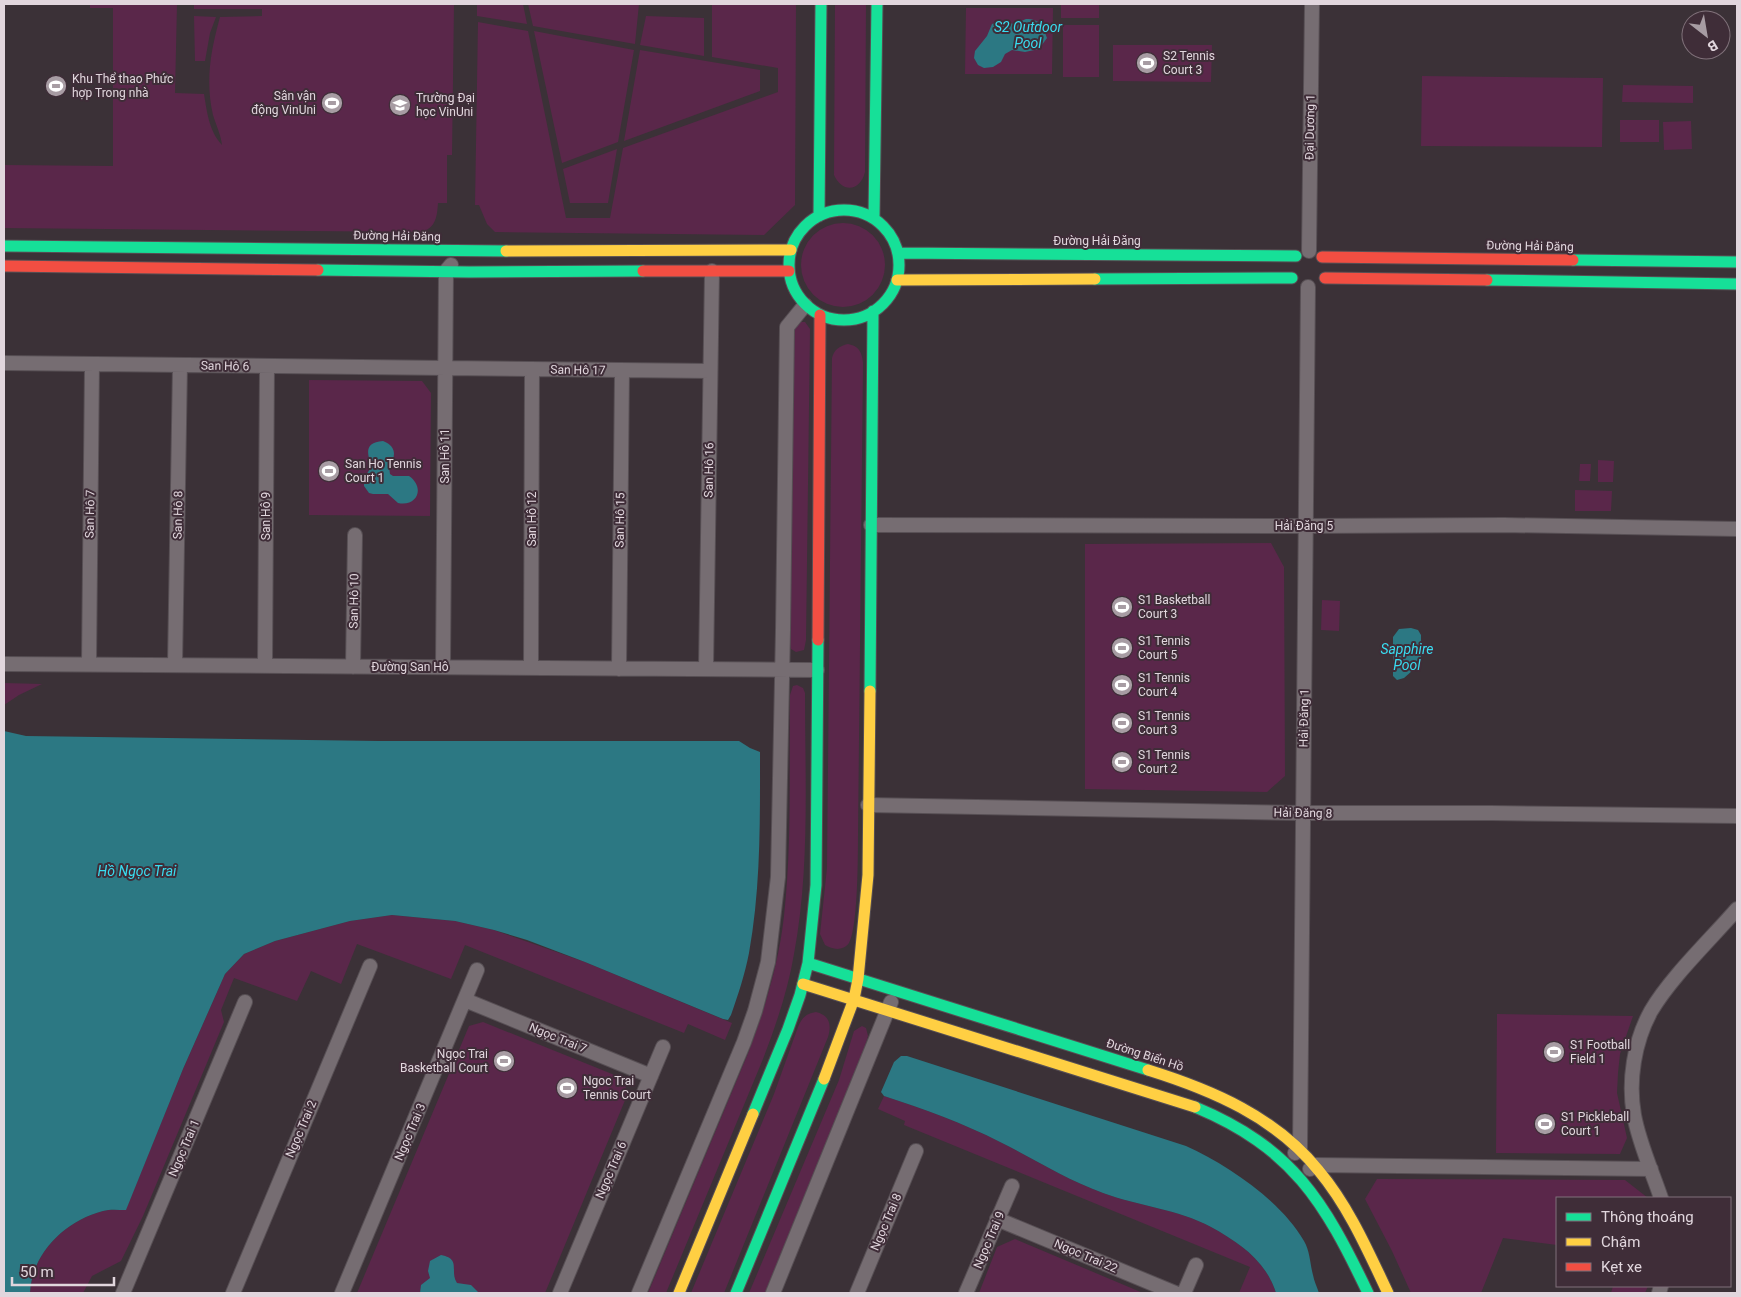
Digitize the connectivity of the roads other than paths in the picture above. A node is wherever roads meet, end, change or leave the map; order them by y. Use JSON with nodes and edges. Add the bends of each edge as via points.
{"nodes":[{"id":1,"x":821,"y":4,"type":"edge"},
{"id":2,"x":877,"y":4,"type":"edge"},
{"id":3,"x":1312,"y":4,"type":"edge"},
{"id":4,"x":819,"y":216,"type":"junction"},
{"id":5,"x":874,"y":217,"type":"junction"},
{"id":6,"x":4,"y":246,"type":"edge"},
{"id":7,"x":463,"y":250,"type":"junction"},
{"id":8,"x":790,"y":250,"type":"junction"},
{"id":9,"x":898,"y":253,"type":"junction"},
{"id":10,"x":1302,"y":253,"type":"junction"},
{"id":11,"x":1322,"y":257,"type":"junction"},
{"id":12,"x":1737,"y":262,"type":"edge"},
{"id":13,"x":4,"y":266,"type":"edge"},
{"id":14,"x":712,"y":271,"type":"junction"},
{"id":15,"x":789,"y":271,"type":"junction"},
{"id":16,"x":446,"y":272,"type":"junction"},
{"id":17,"x":469,"y":272,"type":"junction"},
{"id":18,"x":1292,"y":278,"type":"junction"},
{"id":19,"x":1325,"y":278,"type":"junction"},
{"id":20,"x":896,"y":280,"type":"junction"},
{"id":21,"x":1737,"y":284,"type":"edge"},
{"id":22,"x":1308,"y":288,"type":"junction"},
{"id":23,"x":806,"y":305,"type":"junction"},
{"id":24,"x":873,"y":311,"type":"junction"},
{"id":25,"x":820,"y":315,"type":"junction"},
{"id":26,"x":4,"y":363,"type":"edge"},
{"id":27,"x":92,"y":364,"type":"junction"},
{"id":28,"x":180,"y":366,"type":"junction"},
{"id":29,"x":267,"y":367,"type":"junction"},
{"id":30,"x":445,"y":367,"type":"junction"},
{"id":31,"x":532,"y":369,"type":"junction"},
{"id":32,"x":622,"y":371,"type":"junction"},
{"id":33,"x":710,"y":371,"type":"junction"},
{"id":34,"x":872,"y":525,"type":"junction"},
{"id":35,"x":1306,"y":526,"type":"junction"},
{"id":36,"x":1737,"y":529,"type":"edge"},
{"id":37,"x":355,"y":535,"type":"dead end"},
{"id":38,"x":4,"y":664,"type":"edge"},
{"id":39,"x":89,"y":664,"type":"junction"},
{"id":40,"x":175,"y":665,"type":"junction"},
{"id":41,"x":265,"y":666,"type":"junction"},
{"id":42,"x":353,"y":666,"type":"junction"},
{"id":43,"x":443,"y":667,"type":"junction"},
{"id":44,"x":531,"y":668,"type":"junction"},
{"id":45,"x":619,"y":669,"type":"junction"},
{"id":46,"x":706,"y":669,"type":"junction"},
{"id":47,"x":782,"y":670,"type":"junction"},
{"id":48,"x":817,"y":670,"type":"junction"},
{"id":49,"x":868,"y":805,"type":"junction"},
{"id":50,"x":1302,"y":814,"type":"junction"},
{"id":51,"x":1737,"y":816,"type":"edge"},
{"id":52,"x":1737,"y":909,"type":"edge"},
{"id":53,"x":808,"y":963,"type":"junction"},
{"id":54,"x":370,"y":966,"type":"dead end"},
{"id":55,"x":476,"y":970,"type":"dead end"},
{"id":56,"x":858,"y":979,"type":"junction"},
{"id":57,"x":803,"y":984,"type":"junction"},
{"id":58,"x":895,"y":990,"type":"junction"},
{"id":59,"x":854,"y":999,"type":"junction"},
{"id":60,"x":465,"y":1000,"type":"junction"},
{"id":61,"x":245,"y":1002,"type":"dead end"},
{"id":62,"x":888,"y":1010,"type":"junction"},
{"id":63,"x":662,"y":1047,"type":"dead end"},
{"id":64,"x":651,"y":1076,"type":"junction"},
{"id":65,"x":1300,"y":1149,"type":"junction"},
{"id":66,"x":916,"y":1151,"type":"dead end"},
{"id":67,"x":1285,"y":1162,"type":"junction"},
{"id":68,"x":1315,"y":1165,"type":"junction"},
{"id":69,"x":1651,"y":1169,"type":"junction"},
{"id":70,"x":1299,"y":1176,"type":"junction"},
{"id":71,"x":1012,"y":1186,"type":"dead end"},
{"id":72,"x":1661,"y":1197,"type":"edge"},
{"id":73,"x":997,"y":1219,"type":"junction"},
{"id":74,"x":1196,"y":1266,"type":"dead end"},
{"id":75,"x":123,"y":1293,"type":"edge"},
{"id":76,"x":233,"y":1293,"type":"edge"},
{"id":77,"x":342,"y":1293,"type":"edge"},
{"id":78,"x":560,"y":1293,"type":"edge"},
{"id":79,"x":639,"y":1293,"type":"edge"},
{"id":80,"x":679,"y":1293,"type":"edge"},
{"id":81,"x":736,"y":1293,"type":"edge"},
{"id":82,"x":773,"y":1293,"type":"edge"},
{"id":83,"x":856,"y":1293,"type":"edge"},
{"id":84,"x":966,"y":1293,"type":"edge"},
{"id":85,"x":1176,"y":1293,"type":"edge"},
{"id":86,"x":1184,"y":1293,"type":"edge"},
{"id":87,"x":1368,"y":1293,"type":"edge"},
{"id":88,"x":1388,"y":1293,"type":"edge"}],
"edges":[{"from":1,"to":4,"type":"street"},
{"from":2,"to":5,"type":"street"},
{"from":3,"to":10,"type":"street","name":"Đại Dương 1"},
{"from":4,"to":5,"type":"street","via":[[836,210]]},
{"from":4,"to":8,"type":"street","via":[[806,224]]},
{"from":5,"to":9,"type":"street","via":[[892,239]]},
{"from":6,"to":7,"type":"street","name":"Đường Hải Đăng"},
{"from":7,"to":8,"type":"street","name":"Đường Hải Đăng"},
{"from":7,"to":16,"type":"street"},
{"from":7,"to":17,"type":"street"},
{"from":8,"to":15,"type":"street"},
{"from":9,"to":10,"type":"street","name":"Đường Hải Đăng"},
{"from":9,"to":20,"type":"street"},
{"from":10,"to":11,"type":"street","via":[[1314,252]]},
{"from":10,"to":18,"type":"street","via":[[1290,265]]},
{"from":11,"to":12,"type":"street","name":"Đường Hải Đăng"},
{"from":11,"to":19,"type":"street","via":[[1326,264]]},
{"from":13,"to":16,"type":"street"},
{"from":14,"to":15,"type":"street"},
{"from":14,"to":17,"type":"street"},
{"from":14,"to":33,"type":"street","name":"San Hô 16"},
{"from":15,"to":23,"type":"street","via":[[791,282]]},
{"from":16,"to":17,"type":"street"},
{"from":16,"to":30,"type":"street","name":"San Hô 11"},
{"from":18,"to":20,"type":"street"},
{"from":18,"to":22,"type":"street","via":[[1300,286]]},
{"from":19,"to":21,"type":"street"},
{"from":19,"to":22,"type":"street"},
{"from":20,"to":24,"type":"street","via":[[890,294]]},
{"from":22,"to":35,"type":"street","name":"Hải Đăng 1"},
{"from":23,"to":25,"type":"street"},
{"from":23,"to":47,"type":"street","via":[[787,328]]},
{"from":24,"to":25,"type":"street","via":[[842,320]]},
{"from":24,"to":34,"type":"street"},
{"from":25,"to":48,"type":"street"},
{"from":26,"to":27,"type":"street","name":"San Hô 6"},
{"from":27,"to":28,"type":"street","name":"San Hô 6"},
{"from":27,"to":39,"type":"street","name":"San Hô 7"},
{"from":28,"to":29,"type":"street","name":"San Hô 6"},
{"from":28,"to":40,"type":"street","name":"San Hô 8"},
{"from":29,"to":30,"type":"street","name":"San Hô 6"},
{"from":29,"to":41,"type":"street","name":"San Hô 9"},
{"from":30,"to":31,"type":"street","name":"San Hô 17"},
{"from":30,"to":43,"type":"street","name":"San Hô 11"},
{"from":31,"to":32,"type":"street","name":"San Hô 17"},
{"from":31,"to":44,"type":"street","name":"San Hô 12"},
{"from":32,"to":33,"type":"street","name":"San Hô 17"},
{"from":32,"to":45,"type":"street","name":"San Hô 15"},
{"from":33,"to":46,"type":"street","name":"San Hô 16"},
{"from":34,"to":35,"type":"street","name":"Hải Đăng 5"},
{"from":34,"to":49,"type":"street"},
{"from":35,"to":36,"type":"street","name":"Hải Đăng 5"},
{"from":35,"to":50,"type":"street","name":"Hải Đăng 1"},
{"from":37,"to":42,"type":"street","name":"San Hô 10"},
{"from":38,"to":39,"type":"street","name":"Đường San Hô"},
{"from":39,"to":40,"type":"street","name":"Đường San Hô"},
{"from":40,"to":41,"type":"street","name":"Đường San Hô"},
{"from":41,"to":42,"type":"street","name":"Đường San Hô"},
{"from":42,"to":43,"type":"street","name":"Đường San Hô"},
{"from":43,"to":44,"type":"street","name":"Đường San Hô"},
{"from":44,"to":45,"type":"street","name":"Đường San Hô"},
{"from":45,"to":46,"type":"street","name":"Đường San Hô"},
{"from":46,"to":47,"type":"street","name":"Đường San Hô"},
{"from":47,"to":48,"type":"street","name":"Đường San Hô"},
{"from":47,"to":79,"type":"street","via":[[778,877],[768,962],[744,1042]]},
{"from":48,"to":53,"type":"street","via":[[816,884]]},
{"from":49,"to":50,"type":"street","name":"Hải Đăng 8"},
{"from":49,"to":56,"type":"street","via":[[868,875]]},
{"from":50,"to":51,"type":"street","name":"Hải Đăng 8"},
{"from":50,"to":65,"type":"street","name":"Hải Đăng 1"},
{"from":52,"to":69,"type":"street","via":[[1657,1003],[1639,1039],[1632,1076],[1632,1105]]},
{"from":53,"to":56,"type":"street","name":"Đường Biển Hồ"},
{"from":53,"to":57,"type":"street"},
{"from":54,"to":76,"type":"street","name":"Ngọc Trai 2"},
{"from":55,"to":60,"type":"street","name":"Ngọc Trai 3"},
{"from":56,"to":58,"type":"street","name":"Đường Biển Hồ"},
{"from":56,"to":59,"type":"street"},
{"from":57,"to":59,"type":"street"},
{"from":57,"to":80,"type":"street","via":[[788,1029]]},
{"from":58,"to":62,"type":"street"},
{"from":58,"to":65,"type":"street","name":"Đường Biển Hồ","via":[[1193,1085],[1266,1123]]},
{"from":59,"to":62,"type":"street"},
{"from":59,"to":81,"type":"street"},
{"from":60,"to":64,"type":"street","name":"Ngọc Trai 7"},
{"from":60,"to":77,"type":"street","name":"Ngọc Trai 3"},
{"from":61,"to":75,"type":"street","name":"Ngọc Trai 1"},
{"from":62,"to":67,"type":"street","via":[[1193,1106],[1253,1139]]},
{"from":62,"to":82,"type":"street"},
{"from":63,"to":64,"type":"street","name":"Ngọc Trai 6"},
{"from":64,"to":78,"type":"street","name":"Ngọc Trai 6"},
{"from":65,"to":67,"type":"street"},
{"from":65,"to":68,"type":"street","name":"Đường Biển Hồ"},
{"from":66,"to":83,"type":"street","name":"Ngọc Trai 8"},
{"from":67,"to":70,"type":"street"},
{"from":68,"to":69,"type":"street"},
{"from":68,"to":70,"type":"street"},
{"from":68,"to":88,"type":"street","name":"Đường Biển Hồ","via":[[1347,1211]]},
{"from":69,"to":72,"type":"street"},
{"from":70,"to":87,"type":"street","via":[[1322,1205]]},
{"from":71,"to":73,"type":"street","name":"Ngọc Trai 9"},
{"from":73,"to":84,"type":"street","name":"Ngọc Trai 9"},
{"from":73,"to":85,"type":"street","name":"Ngọc Trai 22"},
{"from":74,"to":86,"type":"street"}]}
